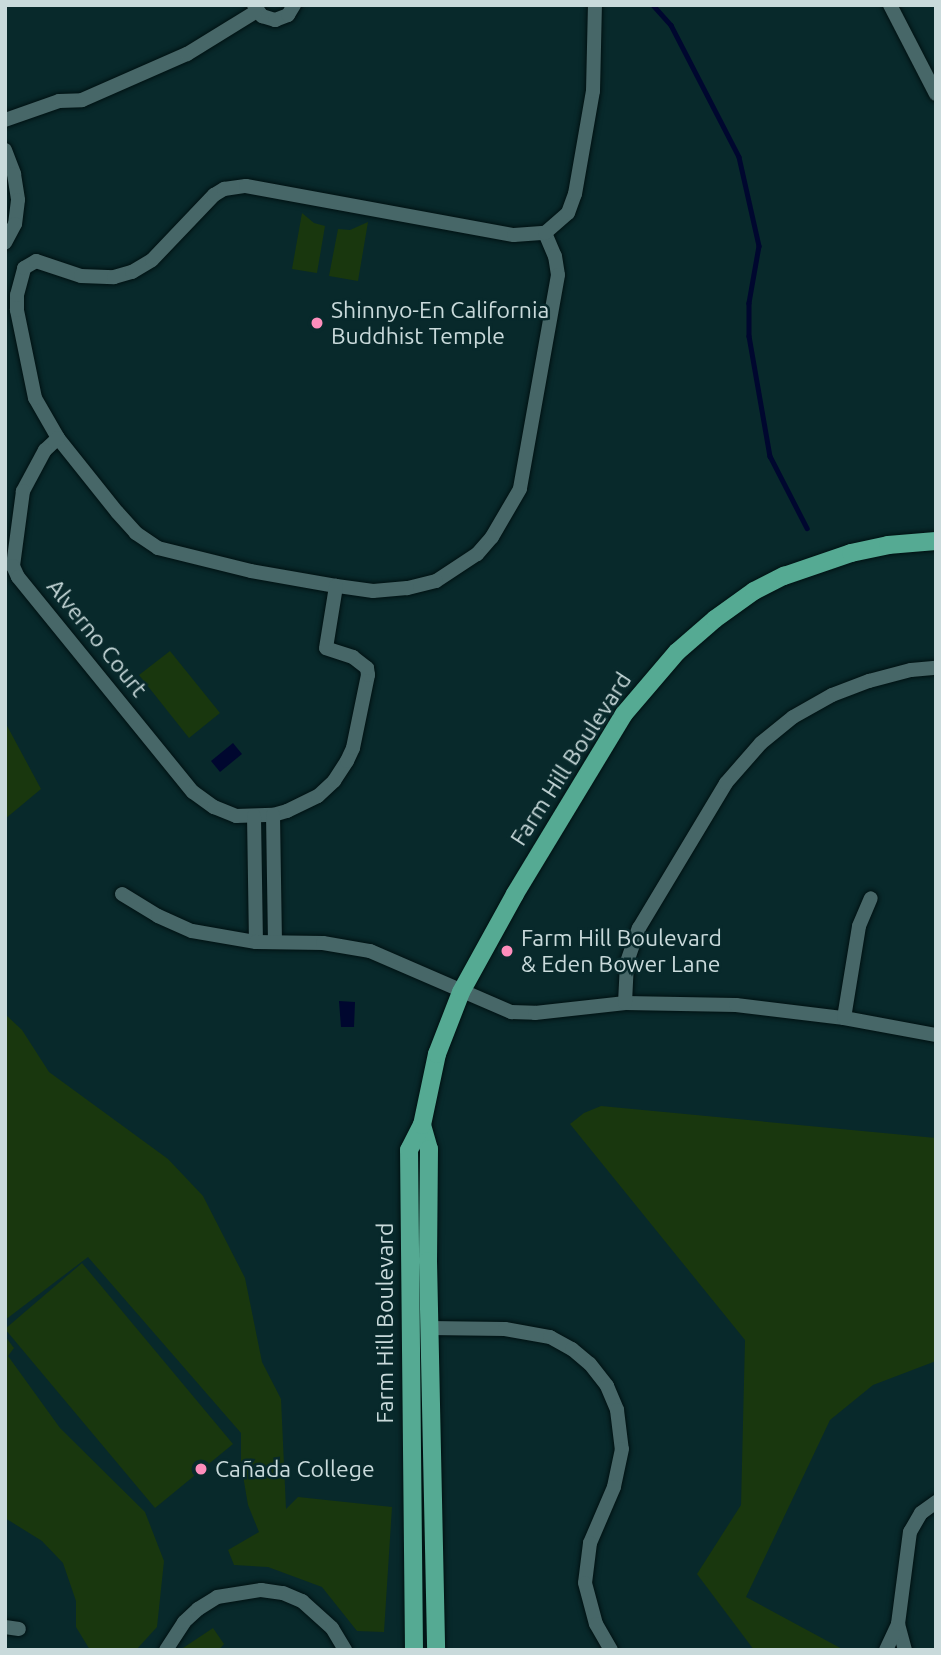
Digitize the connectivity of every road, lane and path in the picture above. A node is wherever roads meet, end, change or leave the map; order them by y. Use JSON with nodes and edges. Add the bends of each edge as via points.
{"nodes":[{"id":1,"x":294,"y":5,"type":"edge"},
{"id":2,"x":595,"y":5,"type":"edge"},
{"id":3,"x":890,"y":5,"type":"edge"},
{"id":4,"x":256,"y":8,"type":"edge"},
{"id":5,"x":936,"y":94,"type":"edge"},
{"id":6,"x":5,"y":120,"type":"edge"},
{"id":7,"x":5,"y":150,"type":"edge"},
{"id":8,"x":545,"y":233,"type":"junction"},
{"id":9,"x":5,"y":243,"type":"edge"},
{"id":10,"x":58,"y":438,"type":"junction"},
{"id":11,"x":936,"y":541,"type":"edge"},
{"id":12,"x":336,"y":586,"type":"junction"},
{"id":13,"x":936,"y":668,"type":"edge"},
{"id":14,"x":254,"y":816,"type":"junction"},
{"id":15,"x":273,"y":816,"type":"junction"},
{"id":16,"x":122,"y":894,"type":"dead end"},
{"id":17,"x":871,"y":898,"type":"dead end"},
{"id":18,"x":256,"y":942,"type":"junction"},
{"id":19,"x":275,"y":942,"type":"junction"},
{"id":20,"x":461,"y":992,"type":"junction"},
{"id":21,"x":625,"y":1003,"type":"junction"},
{"id":22,"x":844,"y":1017,"type":"junction"},
{"id":23,"x":936,"y":1035,"type":"edge"},
{"id":24,"x":422,"y":1125,"type":"junction"},
{"id":25,"x":429,"y":1328,"type":"junction"},
{"id":26,"x":936,"y":1502,"type":"edge"},
{"id":27,"x":898,"y":1624,"type":"junction"},
{"id":28,"x":166,"y":1650,"type":"edge"},
{"id":29,"x":345,"y":1650,"type":"edge"},
{"id":30,"x":414,"y":1650,"type":"edge"},
{"id":31,"x":436,"y":1650,"type":"edge"},
{"id":32,"x":611,"y":1650,"type":"edge"},
{"id":33,"x":886,"y":1650,"type":"edge"},
{"id":34,"x":905,"y":1650,"type":"edge"}],
"edges":[{"from":1,"to":4,"type":"street","via":[[288,15],[275,20],[268,20]]},
{"from":2,"to":8,"type":"street","via":[[593,91],[575,194],[568,213]]},
{"from":3,"to":5,"type":"street"},
{"from":4,"to":6,"type":"street","via":[[187,54],[82,100],[59,102]]},
{"from":7,"to":9,"type":"street","via":[[18,200],[15,224]]},
{"from":8,"to":10,"type":"street","via":[[514,235],[234,186],[214,195],[152,260],[132,272],[114,277],[81,276],[36,261],[24,268],[17,310],[35,398]]},
{"from":8,"to":12,"type":"street","via":[[558,265],[556,293],[520,489],[506,517],[477,554],[436,580],[407,588]]},
{"from":10,"to":12,"type":"street","via":[[136,533],[158,548]]},
{"from":10,"to":14,"type":"street","name":"Alverno Court","via":[[23,491],[13,554],[18,577],[193,792],[236,816]]},
{"from":11,"to":20,"type":"main road","name":"Farm Hill Boulevard","via":[[850,553],[784,576],[734,605],[677,652],[624,714]]},
{"from":12,"to":15,"type":"street","name":"Alverno Court","via":[[326,648],[353,657],[367,668],[368,675],[353,748],[334,781],[318,796]]},
{"from":13,"to":21,"type":"street","via":[[911,670],[832,695],[793,717],[761,743],[726,783],[639,928],[627,962]]},
{"from":14,"to":15,"type":"street","name":"Alverno Court"},
{"from":14,"to":18,"type":"street"},
{"from":15,"to":19,"type":"street"},
{"from":16,"to":18,"type":"street","via":[[192,931]]},
{"from":17,"to":22,"type":"street","via":[[859,926]]},
{"from":18,"to":19,"type":"street"},
{"from":19,"to":20,"type":"street","via":[[323,943],[370,951]]},
{"from":20,"to":21,"type":"street","via":[[511,1012]]},
{"from":20,"to":24,"type":"main road","name":"Farm Hill Boulevard","via":[[436,1054]]},
{"from":21,"to":22,"type":"street","via":[[736,1005]]},
{"from":22,"to":23,"type":"street"},
{"from":24,"to":25,"type":"main road","name":"Farm Hill Boulevard","via":[[429,1149]]},
{"from":24,"to":30,"type":"main road","name":"Farm Hill Boulevard","via":[[409,1150]]},
{"from":25,"to":31,"type":"main road","name":"Farm Hill Boulevard"},
{"from":25,"to":32,"type":"street","via":[[505,1329],[550,1337],[590,1364],[607,1386],[617,1409],[622,1450],[614,1487],[590,1543],[585,1583],[596,1624]]},
{"from":26,"to":27,"type":"street","via":[[921,1513],[910,1532]]},
{"from":27,"to":33,"type":"street"},
{"from":27,"to":34,"type":"street"},
{"from":28,"to":29,"type":"street","via":[[184,1622],[208,1603],[239,1591],[261,1590],[302,1601],[332,1628]]}]}
